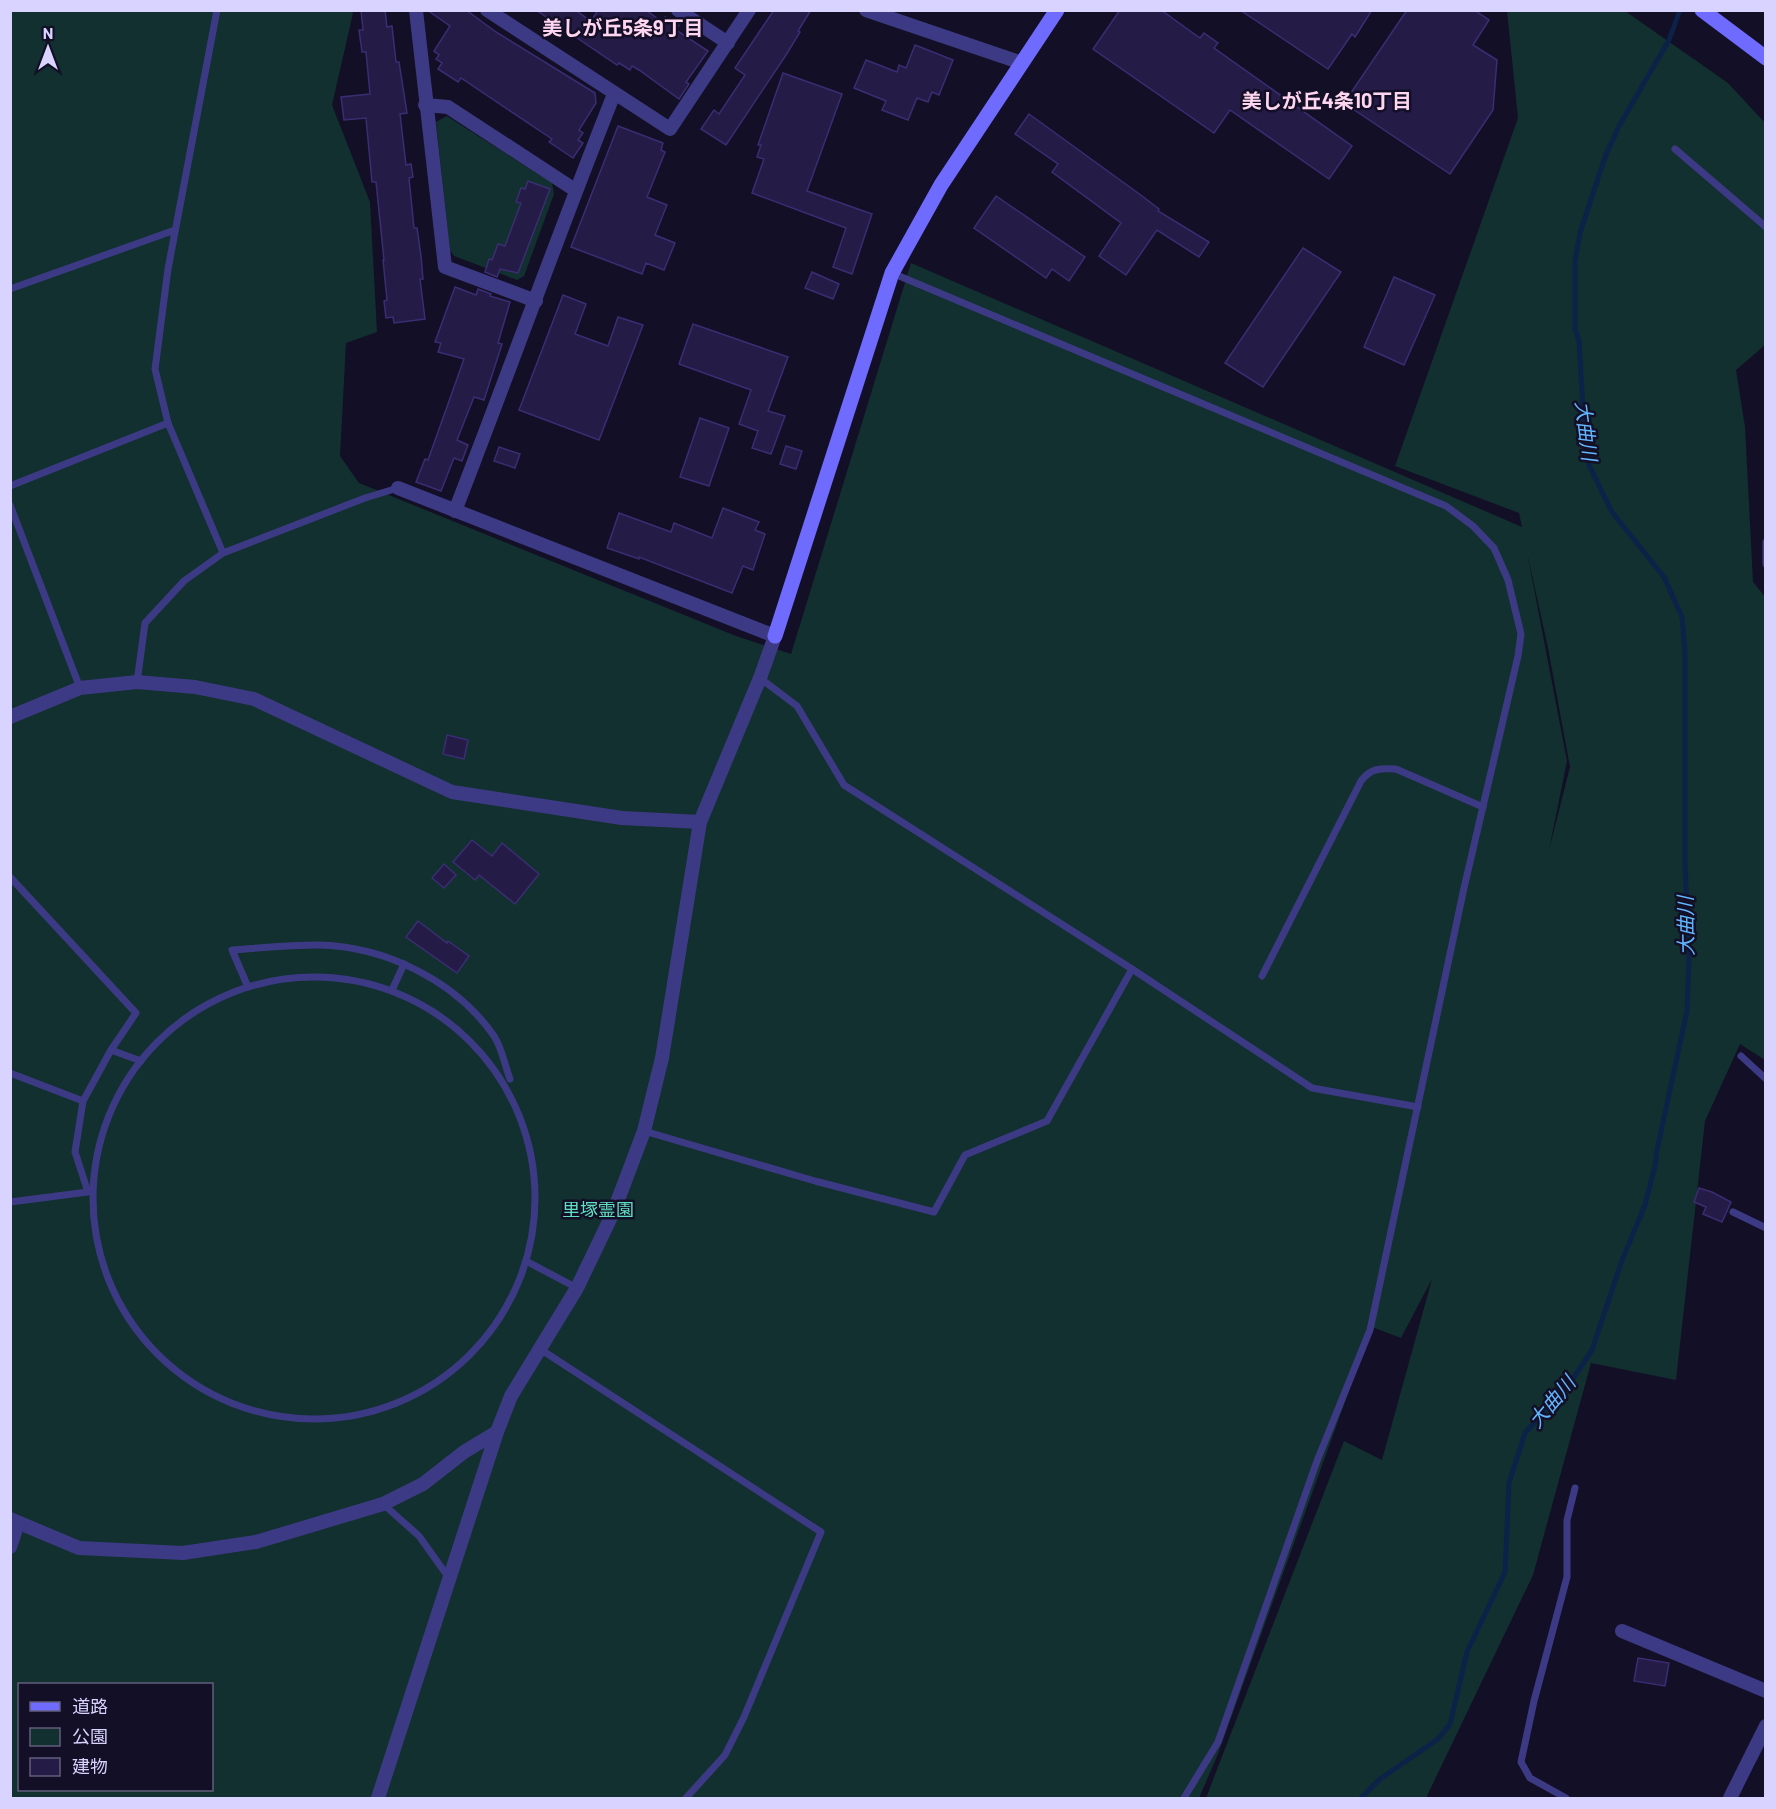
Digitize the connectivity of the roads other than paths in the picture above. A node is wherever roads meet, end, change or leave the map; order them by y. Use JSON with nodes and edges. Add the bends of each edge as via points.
{"nodes":[{"id":1,"x":217,"y":10,"type":"edge"},
{"id":2,"x":416,"y":10,"type":"edge"},
{"id":3,"x":487,"y":10,"type":"edge"},
{"id":4,"x":678,"y":10,"type":"edge"},
{"id":5,"x":749,"y":10,"type":"edge"},
{"id":6,"x":866,"y":10,"type":"edge"},
{"id":7,"x":1057,"y":10,"type":"edge"},
{"id":8,"x":1702,"y":10,"type":"edge"},
{"id":9,"x":728,"y":43,"type":"junction"},
{"id":10,"x":1766,"y":58,"type":"edge"},
{"id":11,"x":1022,"y":63,"type":"junction"},
{"id":12,"x":614,"y":94,"type":"junction"},
{"id":13,"x":425,"y":105,"type":"junction"},
{"id":14,"x":1675,"y":149,"type":"dead end"},
{"id":15,"x":575,"y":190,"type":"junction"},
{"id":16,"x":1766,"y":227,"type":"edge"},
{"id":17,"x":175,"y":230,"type":"junction"},
{"id":18,"x":892,"y":273,"type":"junction"},
{"id":19,"x":10,"y":289,"type":"edge"},
{"id":20,"x":536,"y":301,"type":"junction"},
{"id":21,"x":168,"y":423,"type":"junction"},
{"id":22,"x":10,"y":486,"type":"edge"},
{"id":23,"x":398,"y":488,"type":"joint"},
{"id":24,"x":10,"y":505,"type":"edge"},
{"id":25,"x":455,"y":511,"type":"junction"},
{"id":26,"x":1766,"y":542,"type":"edge"},
{"id":27,"x":223,"y":554,"type":"junction"},
{"id":28,"x":1766,"y":564,"type":"edge"},
{"id":29,"x":775,"y":636,"type":"junction"},
{"id":30,"x":760,"y":678,"type":"junction"},
{"id":31,"x":137,"y":682,"type":"junction"},
{"id":32,"x":80,"y":688,"type":"junction"},
{"id":33,"x":10,"y":717,"type":"edge"},
{"id":34,"x":1483,"y":807,"type":"junction"},
{"id":35,"x":700,"y":822,"type":"junction"},
{"id":36,"x":10,"y":877,"type":"edge"},
{"id":37,"x":404,"y":964,"type":"junction"},
{"id":38,"x":1132,"y":969,"type":"junction"},
{"id":39,"x":1262,"y":976,"type":"dead end"},
{"id":40,"x":248,"y":987,"type":"junction"},
{"id":41,"x":392,"y":990,"type":"junction"},
{"id":42,"x":111,"y":1050,"type":"junction"},
{"id":43,"x":1741,"y":1056,"type":"dead end"},
{"id":44,"x":141,"y":1061,"type":"junction"},
{"id":45,"x":10,"y":1074,"type":"edge"},
{"id":46,"x":1766,"y":1079,"type":"edge"},
{"id":47,"x":511,"y":1081,"type":"junction"},
{"id":48,"x":83,"y":1101,"type":"junction"},
{"id":49,"x":1418,"y":1107,"type":"junction"},
{"id":50,"x":644,"y":1131,"type":"junction"},
{"id":51,"x":88,"y":1192,"type":"junction"},
{"id":52,"x":10,"y":1202,"type":"edge"},
{"id":53,"x":1733,"y":1212,"type":"dead end"},
{"id":54,"x":1766,"y":1228,"type":"edge"},
{"id":55,"x":526,"y":1261,"type":"junction"},
{"id":56,"x":577,"y":1288,"type":"junction"},
{"id":57,"x":540,"y":1349,"type":"junction"},
{"id":58,"x":497,"y":1432,"type":"junction"},
{"id":59,"x":1575,"y":1488,"type":"dead end"},
{"id":60,"x":383,"y":1504,"type":"junction"},
{"id":61,"x":14,"y":1521,"type":"edge"},
{"id":62,"x":10,"y":1547,"type":"edge"},
{"id":63,"x":449,"y":1578,"type":"junction"},
{"id":64,"x":1622,"y":1631,"type":"dead end"},
{"id":65,"x":1766,"y":1691,"type":"edge"},
{"id":66,"x":1766,"y":1726,"type":"edge"},
{"id":67,"x":378,"y":1798,"type":"edge"},
{"id":68,"x":686,"y":1798,"type":"edge"},
{"id":69,"x":1184,"y":1798,"type":"edge"},
{"id":70,"x":1566,"y":1798,"type":"edge"},
{"id":71,"x":1730,"y":1798,"type":"edge"}],
"edges":[{"from":1,"to":17,"type":"lane"},
{"from":2,"to":13,"type":"street"},
{"from":3,"to":12,"type":"street"},
{"from":4,"to":9,"type":"street"},
{"from":5,"to":9,"type":"street"},
{"from":6,"to":11,"type":"street"},
{"from":7,"to":11,"type":"street"},
{"from":8,"to":10,"type":"street"},
{"from":9,"to":12,"type":"street","via":[[670,129]]},
{"from":11,"to":18,"type":"street","via":[[940,185]]},
{"from":12,"to":15,"type":"street"},
{"from":13,"to":15,"type":"street","via":[[448,107]]},
{"from":13,"to":20,"type":"street","via":[[445,267]]},
{"from":14,"to":16,"type":"lane"},
{"from":15,"to":20,"type":"street"},
{"from":17,"to":19,"type":"lane"},
{"from":17,"to":21,"type":"lane","via":[[155,369]]},
{"from":18,"to":29,"type":"street"},
{"from":18,"to":34,"type":"lane","via":[[1446,506],[1473,526],[1494,548],[1508,580],[1521,634]]},
{"from":20,"to":25,"type":"street"},
{"from":21,"to":22,"type":"lane"},
{"from":21,"to":27,"type":"lane"},
{"from":23,"to":25,"type":"street"},
{"from":23,"to":27,"type":"lane"},
{"from":24,"to":32,"type":"lane"},
{"from":25,"to":29,"type":"street"},
{"from":26,"to":28,"type":"lane"},
{"from":27,"to":31,"type":"lane","via":[[184,581],[145,623]]},
{"from":29,"to":30,"type":"street"},
{"from":30,"to":35,"type":"street"},
{"from":30,"to":38,"type":"lane","via":[[797,706],[844,785]]},
{"from":31,"to":32,"type":"street"},
{"from":31,"to":35,"type":"street","via":[[195,687],[254,699],[452,792],[622,818]]},
{"from":32,"to":33,"type":"street"},
{"from":34,"to":39,"type":"lane","via":[[1396,769],[1369,771]]},
{"from":34,"to":49,"type":"lane"},
{"from":35,"to":50,"type":"street","via":[[662,1058]]},
{"from":36,"to":42,"type":"lane","via":[[136,1012]]},
{"from":37,"to":40,"type":"lane","via":[[366,951],[319,945],[232,950]]},
{"from":37,"to":41,"type":"lane"},
{"from":37,"to":47,"type":"lane","via":[[467,1004],[495,1038]]},
{"from":38,"to":49,"type":"lane","via":[[1312,1088]]},
{"from":38,"to":50,"type":"lane","via":[[1047,1121],[965,1155],[934,1212]]},
{"from":40,"to":41,"type":"lane","via":[[309,977]]},
{"from":40,"to":44,"type":"lane","via":[[212,1002],[180,1022]]},
{"from":41,"to":47,"type":"lane","via":[[452,1026]]},
{"from":42,"to":44,"type":"lane"},
{"from":42,"to":48,"type":"lane"},
{"from":43,"to":46,"type":"lane"},
{"from":44,"to":51,"type":"lane","via":[[107,1119]]},
{"from":45,"to":48,"type":"lane"},
{"from":47,"to":55,"type":"lane","via":[[528,1126],[538,1179],[537,1218]]},
{"from":48,"to":51,"type":"lane","via":[[75,1152]]},
{"from":49,"to":69,"type":"lane","via":[[1370,1330],[1317,1461],[1218,1742]]},
{"from":50,"to":56,"type":"street","via":[[613,1213]]},
{"from":51,"to":52,"type":"lane"},
{"from":51,"to":55,"type":"lane","via":[[99,1275],[142,1343],[203,1388],[275,1414],[340,1418],[407,1399],[465,1358],[505,1305]]},
{"from":53,"to":54,"type":"lane"},
{"from":55,"to":56,"type":"lane"},
{"from":56,"to":57,"type":"street"},
{"from":57,"to":58,"type":"street","via":[[511,1396]]},
{"from":57,"to":68,"type":"lane","via":[[821,1532],[725,1755]]},
{"from":58,"to":60,"type":"street","via":[[423,1484]]},
{"from":58,"to":63,"type":"street"},
{"from":59,"to":70,"type":"lane","via":[[1567,1520],[1568,1577],[1521,1762],[1530,1778]]},
{"from":60,"to":61,"type":"street","via":[[256,1542],[183,1553],[79,1548]]},
{"from":60,"to":63,"type":"lane","via":[[419,1536]]},
{"from":61,"to":62,"type":"street"},
{"from":63,"to":67,"type":"street"},
{"from":64,"to":65,"type":"street"},
{"from":66,"to":71,"type":"street"}]}
